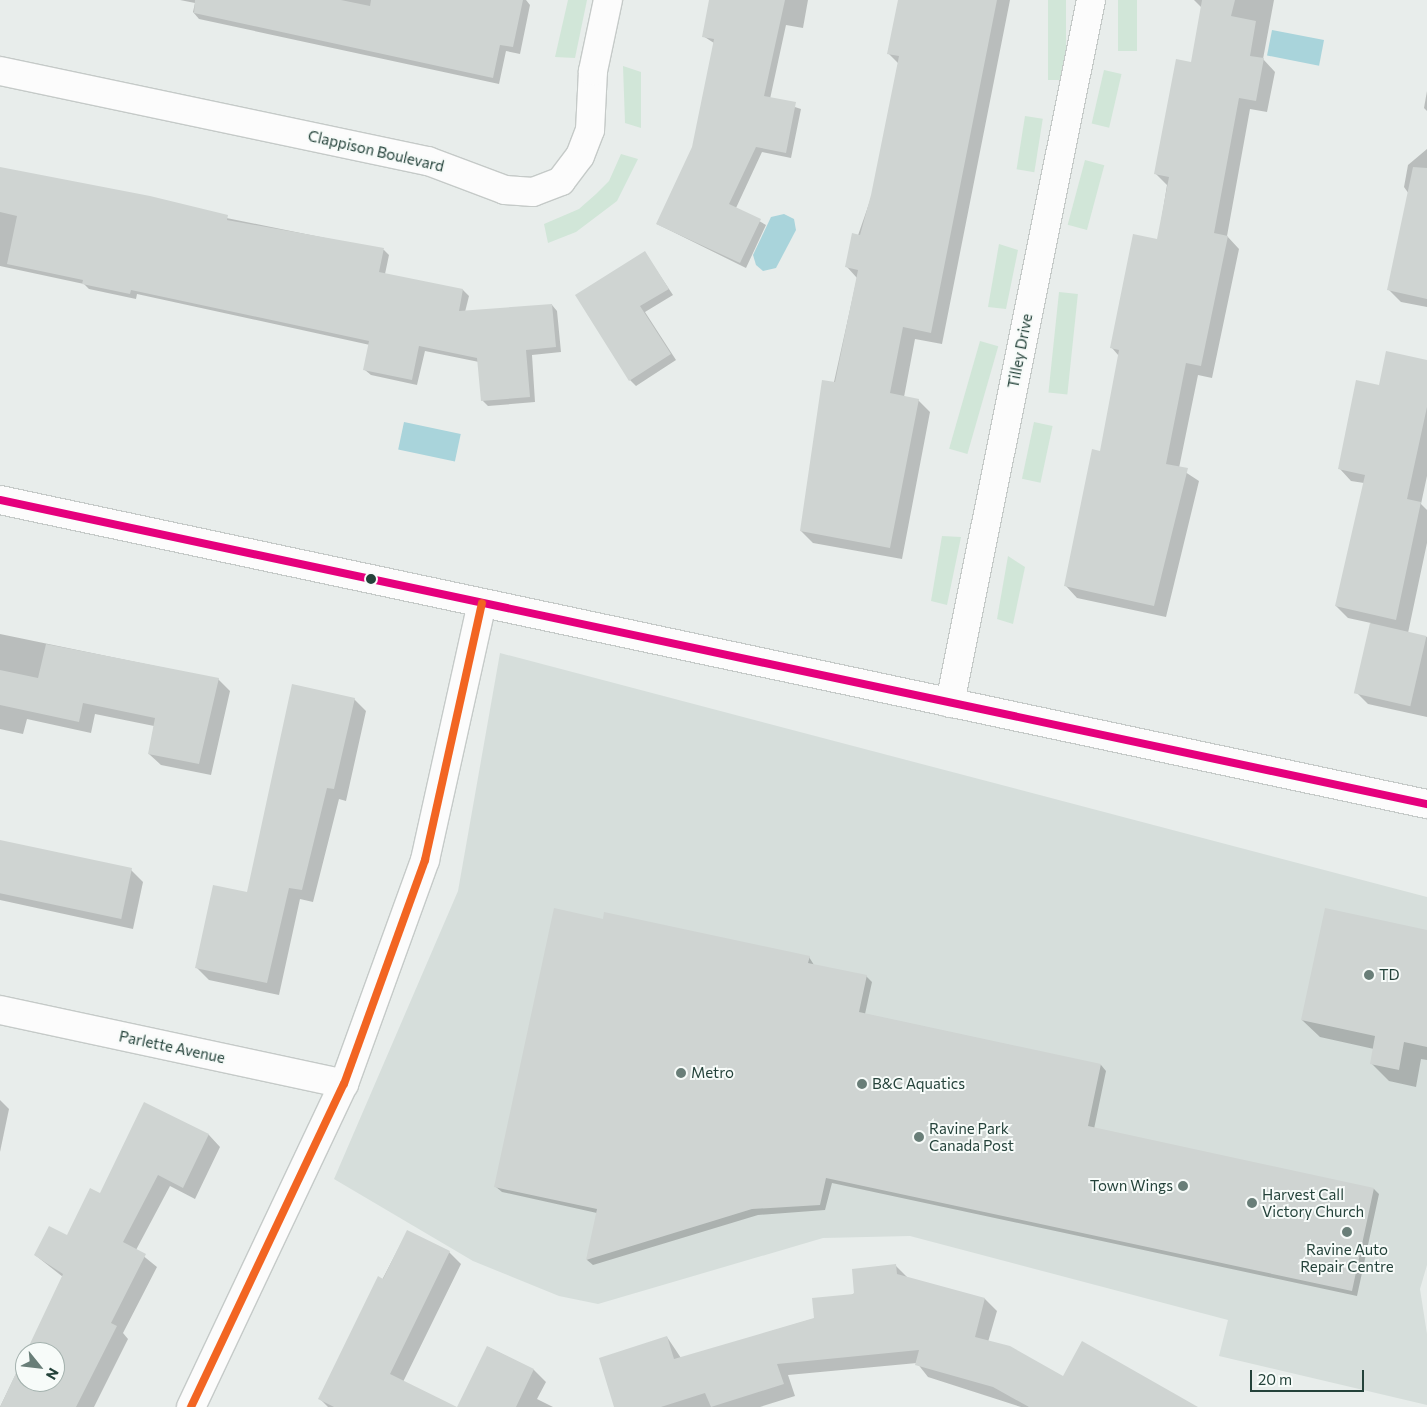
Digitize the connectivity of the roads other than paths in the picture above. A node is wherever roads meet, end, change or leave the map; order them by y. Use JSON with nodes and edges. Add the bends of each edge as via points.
{"nodes":[{"id":1,"x":608,"y":0,"type":"edge"},
{"id":2,"x":1090,"y":0,"type":"edge"},
{"id":3,"x":0,"y":71,"type":"edge"},
{"id":4,"x":0,"y":500,"type":"edge"},
{"id":5,"x":482,"y":603,"type":"junction"},
{"id":6,"x":950,"y":703,"type":"junction"},
{"id":7,"x":1427,"y":804,"type":"edge"},
{"id":8,"x":0,"y":1010,"type":"edge"},
{"id":9,"x":344,"y":1084,"type":"junction"},
{"id":10,"x":191,"y":1407,"type":"edge"}],
"edges":[{"from":1,"to":3,"type":"street","name":"Clappison Boulevard","via":[[593,71],[590,130],[580,156],[561,180],[533,192],[505,190],[428,161]]},
{"from":2,"to":6,"type":"street","name":"Tilley Drive"},
{"from":4,"to":5,"type":"street"},
{"from":5,"to":6,"type":"street"},
{"from":5,"to":9,"type":"street","via":[[425,860]]},
{"from":6,"to":7,"type":"street"},
{"from":8,"to":9,"type":"street","name":"Parlette Avenue"},
{"from":9,"to":10,"type":"street"}]}
